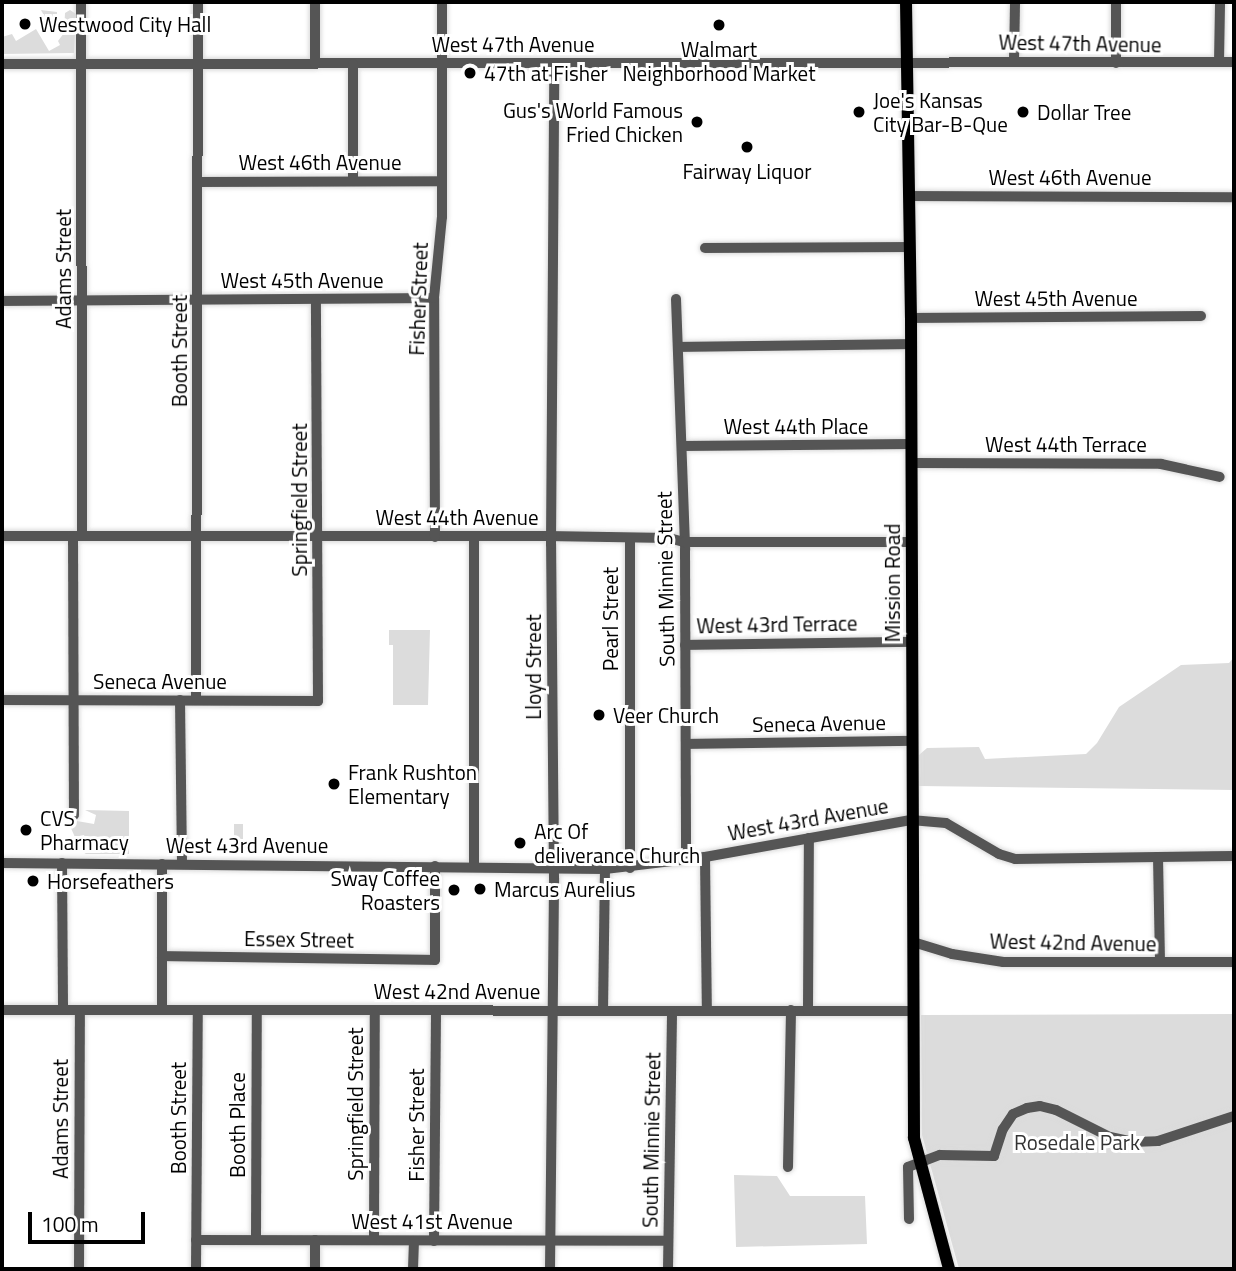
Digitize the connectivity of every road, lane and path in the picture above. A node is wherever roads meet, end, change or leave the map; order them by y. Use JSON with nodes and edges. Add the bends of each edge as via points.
{"nodes":[{"id":1,"x":81,"y":2,"type":"edge"},
{"id":2,"x":198,"y":2,"type":"edge"},
{"id":3,"x":316,"y":2,"type":"edge"},
{"id":4,"x":442,"y":2,"type":"edge"},
{"id":5,"x":905,"y":2,"type":"edge"},
{"id":6,"x":1015,"y":2,"type":"edge"},
{"id":7,"x":1116,"y":2,"type":"edge"},
{"id":8,"x":1220,"y":2,"type":"edge"},
{"id":9,"x":1014,"y":61,"type":"junction"},
{"id":10,"x":905,"y":62,"type":"junction"},
{"id":11,"x":1219,"y":62,"type":"junction"},
{"id":12,"x":1234,"y":62,"type":"edge"},
{"id":13,"x":442,"y":63,"type":"junction"},
{"id":14,"x":1116,"y":63,"type":"junction"},
{"id":15,"x":2,"y":64,"type":"edge"},
{"id":16,"x":83,"y":64,"type":"junction"},
{"id":17,"x":198,"y":64,"type":"junction"},
{"id":18,"x":316,"y":64,"type":"junction"},
{"id":19,"x":353,"y":64,"type":"junction"},
{"id":20,"x":554,"y":64,"type":"junction"},
{"id":21,"x":353,"y":181,"type":"junction"},
{"id":22,"x":442,"y":181,"type":"junction"},
{"id":23,"x":199,"y":182,"type":"junction"},
{"id":24,"x":909,"y":196,"type":"junction"},
{"id":25,"x":1231,"y":197,"type":"dead end"},
{"id":26,"x":705,"y":247,"type":"dead end"},
{"id":27,"x":910,"y":247,"type":"junction"},
{"id":28,"x":316,"y":299,"type":"junction"},
{"id":29,"x":434,"y":299,"type":"junction"},
{"id":30,"x":676,"y":299,"type":"dead end"},
{"id":31,"x":198,"y":300,"type":"junction"},
{"id":32,"x":2,"y":301,"type":"edge"},
{"id":33,"x":82,"y":302,"type":"junction"},
{"id":34,"x":1201,"y":316,"type":"dead end"},
{"id":35,"x":911,"y":318,"type":"junction"},
{"id":36,"x":911,"y":344,"type":"junction"},
{"id":37,"x":678,"y":347,"type":"junction"},
{"id":38,"x":911,"y":444,"type":"junction"},
{"id":39,"x":682,"y":446,"type":"junction"},
{"id":40,"x":911,"y":463,"type":"junction"},
{"id":41,"x":1220,"y":477,"type":"dead end"},
{"id":42,"x":318,"y":535,"type":"junction"},
{"id":43,"x":2,"y":536,"type":"edge"},
{"id":44,"x":77,"y":536,"type":"junction"},
{"id":45,"x":197,"y":536,"type":"junction"},
{"id":46,"x":551,"y":536,"type":"junction"},
{"id":47,"x":435,"y":537,"type":"junction"},
{"id":48,"x":474,"y":537,"type":"junction"},
{"id":49,"x":630,"y":538,"type":"junction"},
{"id":50,"x":684,"y":542,"type":"junction"},
{"id":51,"x":911,"y":542,"type":"junction"},
{"id":52,"x":911,"y":642,"type":"junction"},
{"id":53,"x":685,"y":645,"type":"junction"},
{"id":54,"x":2,"y":700,"type":"edge"},
{"id":55,"x":74,"y":700,"type":"junction"},
{"id":56,"x":180,"y":700,"type":"junction"},
{"id":57,"x":196,"y":700,"type":"junction"},
{"id":58,"x":318,"y":701,"type":"joint"},
{"id":59,"x":911,"y":741,"type":"junction"},
{"id":60,"x":686,"y":744,"type":"junction"},
{"id":61,"x":74,"y":815,"type":"dead end"},
{"id":62,"x":911,"y":820,"type":"junction"},
{"id":63,"x":809,"y":838,"type":"junction"},
{"id":64,"x":1234,"y":856,"type":"edge"},
{"id":65,"x":705,"y":857,"type":"junction"},
{"id":66,"x":1158,"y":857,"type":"junction"},
{"id":67,"x":686,"y":860,"type":"junction"},
{"id":68,"x":2,"y":863,"type":"edge"},
{"id":69,"x":62,"y":863,"type":"junction"},
{"id":70,"x":162,"y":864,"type":"junction"},
{"id":71,"x":182,"y":864,"type":"junction"},
{"id":72,"x":435,"y":866,"type":"junction"},
{"id":73,"x":474,"y":867,"type":"junction"},
{"id":74,"x":630,"y":868,"type":"junction"},
{"id":75,"x":605,"y":869,"type":"junction"},
{"id":76,"x":554,"y":870,"type":"junction"},
{"id":77,"x":913,"y":942,"type":"junction"},
{"id":78,"x":162,"y":956,"type":"junction"},
{"id":79,"x":1160,"y":962,"type":"junction"},
{"id":80,"x":1234,"y":962,"type":"edge"},
{"id":81,"x":162,"y":1009,"type":"junction"},
{"id":82,"x":2,"y":1010,"type":"edge"},
{"id":83,"x":63,"y":1010,"type":"junction"},
{"id":84,"x":80,"y":1010,"type":"junction"},
{"id":85,"x":198,"y":1010,"type":"junction"},
{"id":86,"x":257,"y":1010,"type":"junction"},
{"id":87,"x":374,"y":1010,"type":"junction"},
{"id":88,"x":436,"y":1010,"type":"junction"},
{"id":89,"x":553,"y":1010,"type":"junction"},
{"id":90,"x":707,"y":1010,"type":"junction"},
{"id":91,"x":791,"y":1010,"type":"junction"},
{"id":92,"x":808,"y":1010,"type":"junction"},
{"id":93,"x":603,"y":1011,"type":"junction"},
{"id":94,"x":672,"y":1011,"type":"junction"},
{"id":95,"x":913,"y":1011,"type":"junction"},
{"id":96,"x":1234,"y":1116,"type":"edge"},
{"id":97,"x":919,"y":1163,"type":"junction"},
{"id":98,"x":788,"y":1167,"type":"dead end"},
{"id":99,"x":909,"y":1219,"type":"dead end"},
{"id":100,"x":196,"y":1240,"type":"junction"},
{"id":101,"x":256,"y":1240,"type":"junction"},
{"id":102,"x":315,"y":1240,"type":"junction"},
{"id":103,"x":374,"y":1240,"type":"junction"},
{"id":104,"x":414,"y":1241,"type":"junction"},
{"id":105,"x":434,"y":1241,"type":"junction"},
{"id":106,"x":550,"y":1241,"type":"junction"},
{"id":107,"x":668,"y":1241,"type":"junction"},
{"id":108,"x":79,"y":1269,"type":"edge"},
{"id":109,"x":196,"y":1269,"type":"edge"},
{"id":110,"x":315,"y":1269,"type":"edge"},
{"id":111,"x":413,"y":1269,"type":"edge"},
{"id":112,"x":550,"y":1269,"type":"edge"},
{"id":113,"x":668,"y":1269,"type":"edge"},
{"id":114,"x":949,"y":1269,"type":"edge"}],
"edges":[{"from":1,"to":16,"type":"street","name":"Adams Street"},
{"from":2,"to":17,"type":"street","name":"Booth Street"},
{"from":3,"to":18,"type":"street"},
{"from":4,"to":13,"type":"street","name":"Fisher Street"},
{"from":5,"to":10,"type":"main road","name":"Mission Road"},
{"from":6,"to":9,"type":"street"},
{"from":7,"to":14,"type":"street"},
{"from":8,"to":11,"type":"street"},
{"from":9,"to":10,"type":"street","name":"West 47th Avenue"},
{"from":9,"to":14,"type":"street","name":"West 47th Avenue"},
{"from":10,"to":20,"type":"street","name":"West 47th Avenue"},
{"from":10,"to":24,"type":"main road","name":"Mission Road"},
{"from":11,"to":12,"type":"street","name":"West 47th Avenue"},
{"from":11,"to":14,"type":"street","name":"West 47th Avenue"},
{"from":13,"to":19,"type":"street","name":"West 47th Avenue"},
{"from":13,"to":20,"type":"street","name":"West 47th Avenue"},
{"from":13,"to":22,"type":"street","name":"Fisher Street"},
{"from":15,"to":16,"type":"street","name":"West 47th Avenue"},
{"from":16,"to":17,"type":"street","name":"West 47th Avenue"},
{"from":16,"to":33,"type":"street","name":"Adams Street"},
{"from":17,"to":18,"type":"street","name":"West 47th Avenue"},
{"from":17,"to":23,"type":"street","name":"Booth Street"},
{"from":18,"to":19,"type":"street","name":"West 47th Avenue"},
{"from":19,"to":21,"type":"street"},
{"from":20,"to":46,"type":"street","name":"Lloyd Street"},
{"from":21,"to":22,"type":"street","name":"West 46th Avenue"},
{"from":21,"to":23,"type":"street","name":"West 46th Avenue"},
{"from":22,"to":29,"type":"street","name":"Fisher Street"},
{"from":23,"to":31,"type":"street","name":"Booth Street"},
{"from":24,"to":25,"type":"street","name":"West 46th Avenue"},
{"from":24,"to":27,"type":"main road","name":"Mission Road"},
{"from":26,"to":27,"type":"street"},
{"from":27,"to":35,"type":"main road","name":"Mission Road"},
{"from":28,"to":29,"type":"street","name":"West 45th Avenue"},
{"from":28,"to":31,"type":"street","name":"West 45th Avenue"},
{"from":28,"to":42,"type":"street","name":"Springfield Street"},
{"from":29,"to":47,"type":"street","name":"Fisher Street"},
{"from":30,"to":37,"type":"street","name":"South Minnie Street"},
{"from":31,"to":33,"type":"street","name":"West 45th Avenue"},
{"from":31,"to":45,"type":"street","name":"Booth Street"},
{"from":32,"to":33,"type":"street","name":"West 45th Avenue"},
{"from":33,"to":44,"type":"street","name":"Adams Street"},
{"from":34,"to":35,"type":"street","name":"West 45th Avenue"},
{"from":35,"to":36,"type":"main road","name":"Mission Road"},
{"from":36,"to":37,"type":"street"},
{"from":36,"to":38,"type":"main road","name":"Mission Road"},
{"from":37,"to":39,"type":"street","name":"South Minnie Street"},
{"from":38,"to":39,"type":"street","name":"West 44th Place"},
{"from":38,"to":40,"type":"main road","name":"Mission Road"},
{"from":39,"to":50,"type":"street","name":"South Minnie Street"},
{"from":40,"to":41,"type":"street","name":"West 44th Terrace","via":[[1161,464]]},
{"from":40,"to":51,"type":"main road","name":"Mission Road"},
{"from":42,"to":45,"type":"street","name":"West 44th Avenue"},
{"from":42,"to":47,"type":"street","name":"West 44th Avenue"},
{"from":42,"to":58,"type":"street","name":"Springfield Street"},
{"from":43,"to":44,"type":"street","name":"West 44th Avenue"},
{"from":44,"to":45,"type":"street","name":"West 44th Avenue"},
{"from":44,"to":55,"type":"street","name":"Adams Street"},
{"from":45,"to":57,"type":"street","name":"Booth Street"},
{"from":46,"to":48,"type":"street","name":"West 44th Avenue"},
{"from":46,"to":49,"type":"street","name":"West 44th Avenue"},
{"from":46,"to":76,"type":"street","name":"Lloyd Street"},
{"from":47,"to":48,"type":"street","name":"West 44th Avenue"},
{"from":48,"to":73,"type":"street"},
{"from":49,"to":50,"type":"street","name":"West 44th Avenue"},
{"from":49,"to":74,"type":"street","name":"Pearl Street"},
{"from":50,"to":51,"type":"street","name":"West 44th Avenue"},
{"from":50,"to":53,"type":"street","name":"South Minnie Street"},
{"from":51,"to":52,"type":"main road","name":"Mission Road"},
{"from":52,"to":53,"type":"street","name":"West 43rd Terrace"},
{"from":52,"to":59,"type":"main road","name":"Mission Road"},
{"from":53,"to":60,"type":"street","name":"South Minnie Street"},
{"from":54,"to":55,"type":"street","name":"Seneca Avenue"},
{"from":55,"to":56,"type":"street","name":"Seneca Avenue"},
{"from":55,"to":61,"type":"street","name":"Adams Street"},
{"from":56,"to":57,"type":"street","name":"Seneca Avenue"},
{"from":56,"to":71,"type":"street"},
{"from":57,"to":58,"type":"street","name":"Seneca Avenue"},
{"from":59,"to":60,"type":"street","name":"Seneca Avenue"},
{"from":59,"to":62,"type":"main road","name":"Mission Road"},
{"from":60,"to":67,"type":"street","name":"South Minnie Street"},
{"from":62,"to":63,"type":"street","name":"West 43rd Avenue"},
{"from":62,"to":66,"type":"street","name":"West 43rd Avenue","via":[[946,824],[1015,859]]},
{"from":62,"to":77,"type":"main road","name":"Mission Road"},
{"from":63,"to":65,"type":"street","name":"West 43rd Avenue"},
{"from":63,"to":92,"type":"street"},
{"from":64,"to":66,"type":"street","name":"West 43rd Avenue"},
{"from":65,"to":67,"type":"street","name":"West 43rd Avenue"},
{"from":65,"to":90,"type":"street"},
{"from":66,"to":79,"type":"street"},
{"from":67,"to":74,"type":"street","name":"West 43rd Avenue"},
{"from":68,"to":69,"type":"street","name":"West 43rd Avenue"},
{"from":69,"to":70,"type":"street","name":"West 43rd Avenue"},
{"from":69,"to":83,"type":"street"},
{"from":70,"to":71,"type":"street","name":"West 43rd Avenue"},
{"from":70,"to":78,"type":"street"},
{"from":71,"to":72,"type":"street","name":"West 43rd Avenue"},
{"from":72,"to":73,"type":"street","name":"West 43rd Avenue"},
{"from":72,"to":78,"type":"street","name":"Essex Street","via":[[435,960]]},
{"from":73,"to":76,"type":"street","name":"West 43rd Avenue"},
{"from":74,"to":75,"type":"street","name":"West 43rd Avenue"},
{"from":75,"to":76,"type":"street","name":"West 43rd Avenue"},
{"from":75,"to":93,"type":"street"},
{"from":76,"to":89,"type":"street","name":"Lloyd Street"},
{"from":77,"to":79,"type":"street","name":"West 42nd Avenue","via":[[1003,962]]},
{"from":77,"to":95,"type":"main road","name":"Mission Road"},
{"from":78,"to":81,"type":"street"},
{"from":79,"to":80,"type":"street","name":"West 42nd Avenue"},
{"from":81,"to":84,"type":"street","name":"West 42nd Avenue"},
{"from":81,"to":85,"type":"street","name":"West 42nd Avenue"},
{"from":82,"to":83,"type":"street","name":"West 42nd Avenue"},
{"from":83,"to":84,"type":"street","name":"West 42nd Avenue"},
{"from":84,"to":108,"type":"street","name":"Adams Street"},
{"from":85,"to":86,"type":"street","name":"West 42nd Avenue"},
{"from":85,"to":100,"type":"street","name":"Booth Street"},
{"from":86,"to":87,"type":"street","name":"West 42nd Avenue"},
{"from":86,"to":101,"type":"street","name":"Booth Place"},
{"from":87,"to":88,"type":"street","name":"West 42nd Avenue"},
{"from":87,"to":103,"type":"street","name":"Springfield Street"},
{"from":88,"to":89,"type":"street","name":"West 42nd Avenue"},
{"from":88,"to":105,"type":"street","name":"Fisher Street"},
{"from":89,"to":93,"type":"street","name":"West 42nd Avenue"},
{"from":89,"to":106,"type":"street","name":"Lloyd Street"},
{"from":90,"to":91,"type":"street","name":"West 42nd Avenue"},
{"from":90,"to":94,"type":"street","name":"West 42nd Avenue"},
{"from":91,"to":92,"type":"street","name":"West 42nd Avenue"},
{"from":91,"to":98,"type":"street"},
{"from":92,"to":95,"type":"street","name":"West 42nd Avenue"},
{"from":93,"to":94,"type":"street","name":"West 42nd Avenue"},
{"from":94,"to":107,"type":"street","name":"South Minnie Street"},
{"from":95,"to":97,"type":"main road","name":"Mission Road","via":[[914,1138]]},
{"from":96,"to":97,"type":"street","via":[[1158,1140],[1133,1142],[1110,1138],[1040,1106],[1013,1114],[994,1156],[940,1154]]},
{"from":97,"to":99,"type":"street","name":"Mission Road","via":[[908,1169]]},
{"from":97,"to":114,"type":"main road","name":"Mission Road"},
{"from":100,"to":101,"type":"street","name":"West 41st Avenue"},
{"from":100,"to":109,"type":"street","name":"Booth Street"},
{"from":101,"to":102,"type":"street","name":"West 41st Avenue"},
{"from":102,"to":103,"type":"street","name":"West 41st Avenue"},
{"from":102,"to":110,"type":"street"},
{"from":103,"to":104,"type":"street","name":"West 41st Avenue"},
{"from":104,"to":105,"type":"street","name":"West 41st Avenue"},
{"from":104,"to":111,"type":"street"},
{"from":105,"to":106,"type":"street","name":"West 41st Avenue"},
{"from":106,"to":107,"type":"street","name":"West 41st Avenue"},
{"from":106,"to":112,"type":"street","name":"Lloyd Street"},
{"from":107,"to":113,"type":"street","name":"South Minnie Street"}]}
